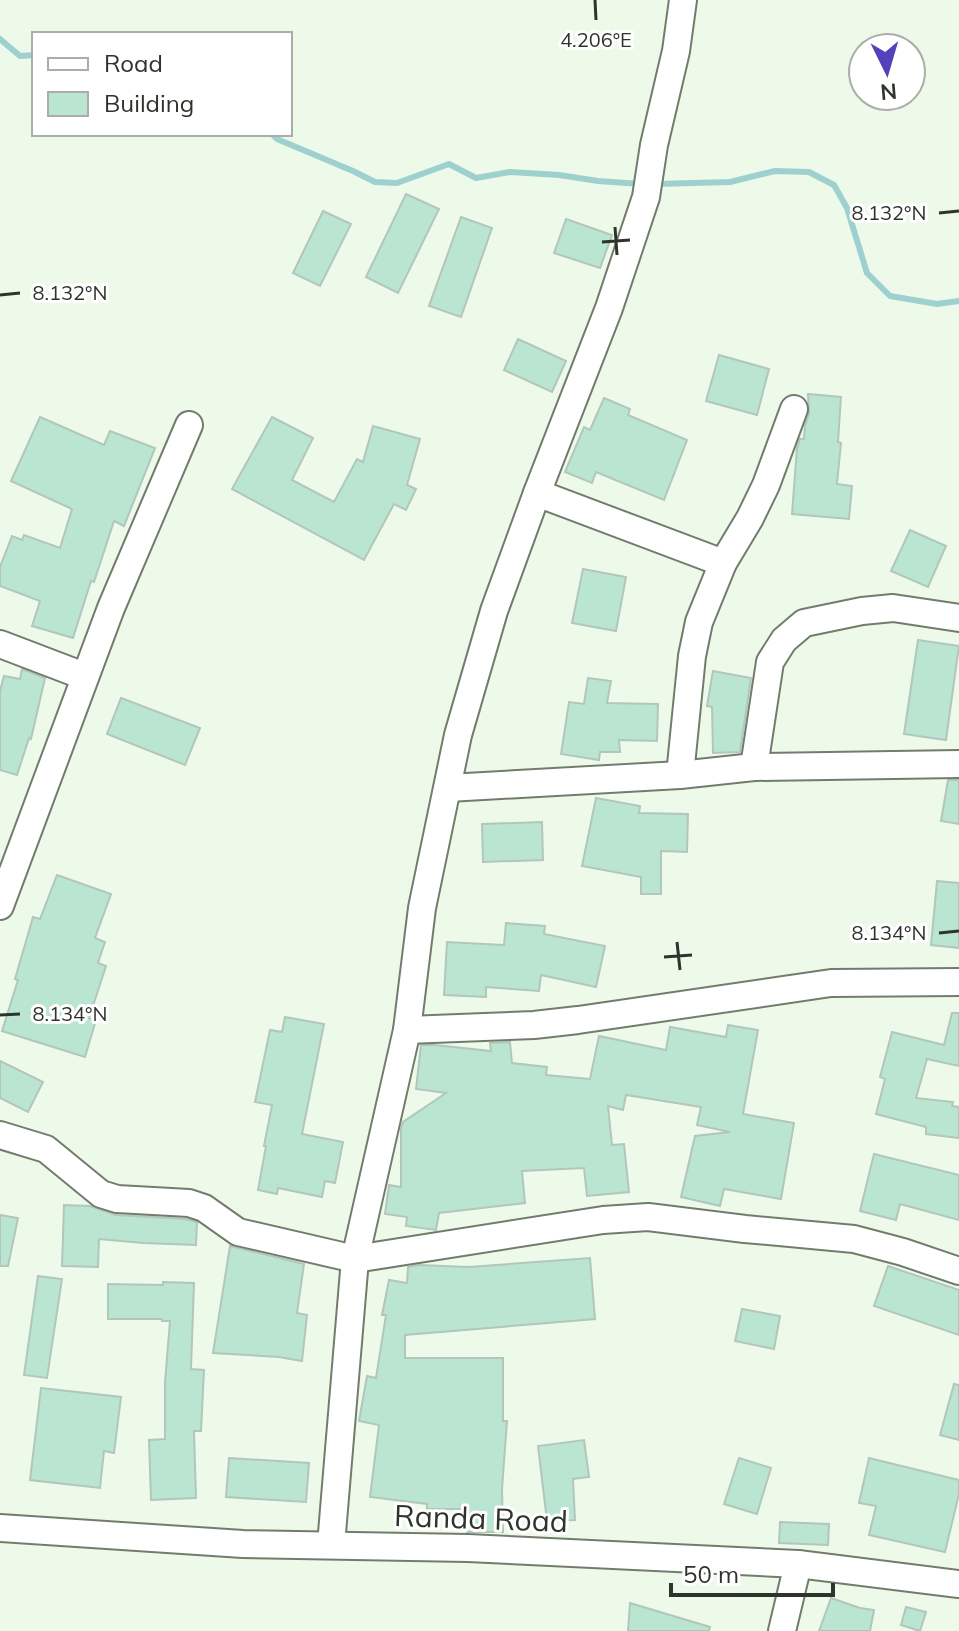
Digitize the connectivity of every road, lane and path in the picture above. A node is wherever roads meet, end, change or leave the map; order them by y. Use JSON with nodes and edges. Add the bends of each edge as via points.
{"nodes":[{"id":1,"x":683,"y":0,"type":"edge"},
{"id":2,"x":794,"y":409,"type":"dead end"},
{"id":3,"x":189,"y":425,"type":"dead end"},
{"id":4,"x":537,"y":493,"type":"junction"},
{"id":5,"x":723,"y":563,"type":"junction"},
{"id":6,"x":959,"y":618,"type":"edge"},
{"id":7,"x":0,"y":644,"type":"edge"},
{"id":8,"x":84,"y":676,"type":"junction"},
{"id":9,"x":959,"y":764,"type":"edge"},
{"id":10,"x":754,"y":767,"type":"junction"},
{"id":11,"x":680,"y":775,"type":"junction"},
{"id":12,"x":448,"y":788,"type":"junction"},
{"id":13,"x":0,"y":906,"type":"edge"},
{"id":14,"x":959,"y":982,"type":"edge"},
{"id":15,"x":407,"y":1030,"type":"junction"},
{"id":16,"x":0,"y":1135,"type":"edge"},
{"id":17,"x":355,"y":1259,"type":"junction"},
{"id":18,"x":959,"y":1271,"type":"edge"},
{"id":19,"x":0,"y":1528,"type":"edge"},
{"id":20,"x":331,"y":1545,"type":"junction"},
{"id":21,"x":798,"y":1564,"type":"junction"},
{"id":22,"x":959,"y":1584,"type":"edge"},
{"id":23,"x":782,"y":1631,"type":"edge"}],
"edges":[{"from":1,"to":4,"type":"street","via":[[646,197]]},
{"from":2,"to":5,"type":"street","via":[[766,485]]},
{"from":3,"to":8,"type":"street"},
{"from":4,"to":5,"type":"street"},
{"from":4,"to":12,"type":"street","via":[[494,611]]},
{"from":5,"to":11,"type":"street","via":[[694,645]]},
{"from":6,"to":10,"type":"street","via":[[893,608],[804,623],[770,662]]},
{"from":7,"to":8,"type":"street"},
{"from":8,"to":13,"type":"street"},
{"from":9,"to":10,"type":"street"},
{"from":10,"to":11,"type":"street"},
{"from":11,"to":12,"type":"street"},
{"from":12,"to":15,"type":"street","via":[[422,908]]},
{"from":14,"to":15,"type":"street","via":[[831,983],[534,1025]]},
{"from":15,"to":17,"type":"street"},
{"from":16,"to":17,"type":"street","via":[[46,1149],[101,1194],[189,1203],[238,1232]]},
{"from":17,"to":18,"type":"street","via":[[648,1217],[854,1239]]},
{"from":17,"to":20,"type":"street"},
{"from":19,"to":20,"type":"street","name":"Randa Road"},
{"from":20,"to":21,"type":"street","name":"Randa Road"},
{"from":21,"to":22,"type":"street","name":"Randa Road"},
{"from":21,"to":23,"type":"street"}]}
